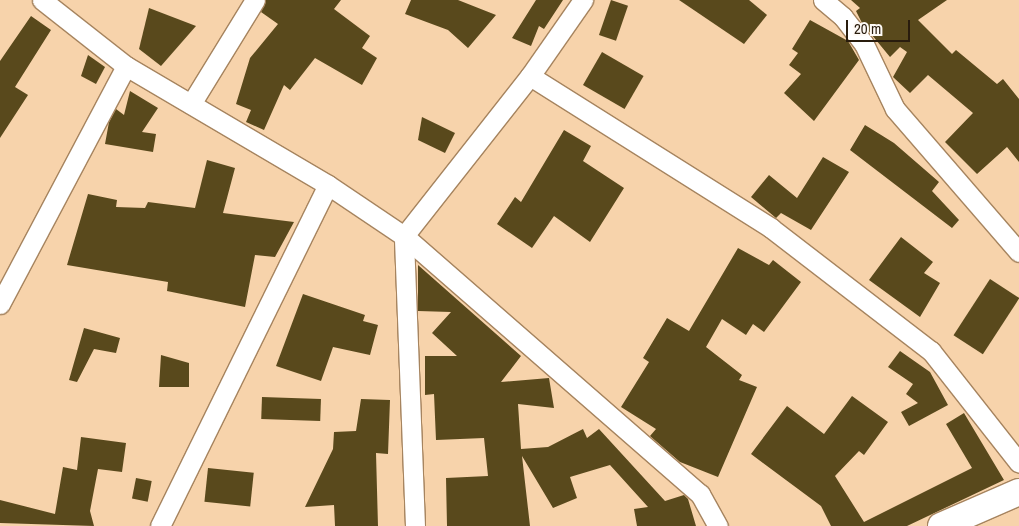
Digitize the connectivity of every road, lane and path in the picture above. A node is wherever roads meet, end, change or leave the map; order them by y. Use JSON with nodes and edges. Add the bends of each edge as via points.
{"nodes":[{"id":1,"x":42,"y":0,"type":"edge"},
{"id":2,"x":255,"y":0,"type":"edge"},
{"id":3,"x":583,"y":0,"type":"edge"},
{"id":4,"x":823,"y":0,"type":"edge"},
{"id":5,"x":126,"y":66,"type":"junction"},
{"id":6,"x":530,"y":76,"type":"junction"},
{"id":7,"x":191,"y":104,"type":"junction"},
{"id":8,"x":328,"y":185,"type":"junction"},
{"id":9,"x":404,"y":236,"type":"junction"},
{"id":10,"x":1019,"y":252,"type":"edge"},
{"id":11,"x":0,"y":304,"type":"edge"},
{"id":12,"x":1019,"y":463,"type":"edge"},
{"id":13,"x":1018,"y":497,"type":"edge"},
{"id":14,"x":160,"y":526,"type":"edge"},
{"id":15,"x":415,"y":526,"type":"edge"},
{"id":16,"x":718,"y":526,"type":"edge"},
{"id":17,"x":941,"y":526,"type":"edge"}],
"edges":[{"from":1,"to":5,"type":"street"},
{"from":2,"to":7,"type":"street"},
{"from":3,"to":6,"type":"street"},
{"from":4,"to":10,"type":"street","via":[[843,16],[864,44],[895,109]]},
{"from":5,"to":7,"type":"street"},
{"from":5,"to":11,"type":"street"},
{"from":6,"to":9,"type":"street"},
{"from":6,"to":12,"type":"street","via":[[771,228],[931,352]]},
{"from":7,"to":8,"type":"street"},
{"from":8,"to":9,"type":"street"},
{"from":8,"to":14,"type":"street"},
{"from":9,"to":15,"type":"street"},
{"from":9,"to":16,"type":"street","via":[[700,494]]},
{"from":13,"to":17,"type":"street"}]}
